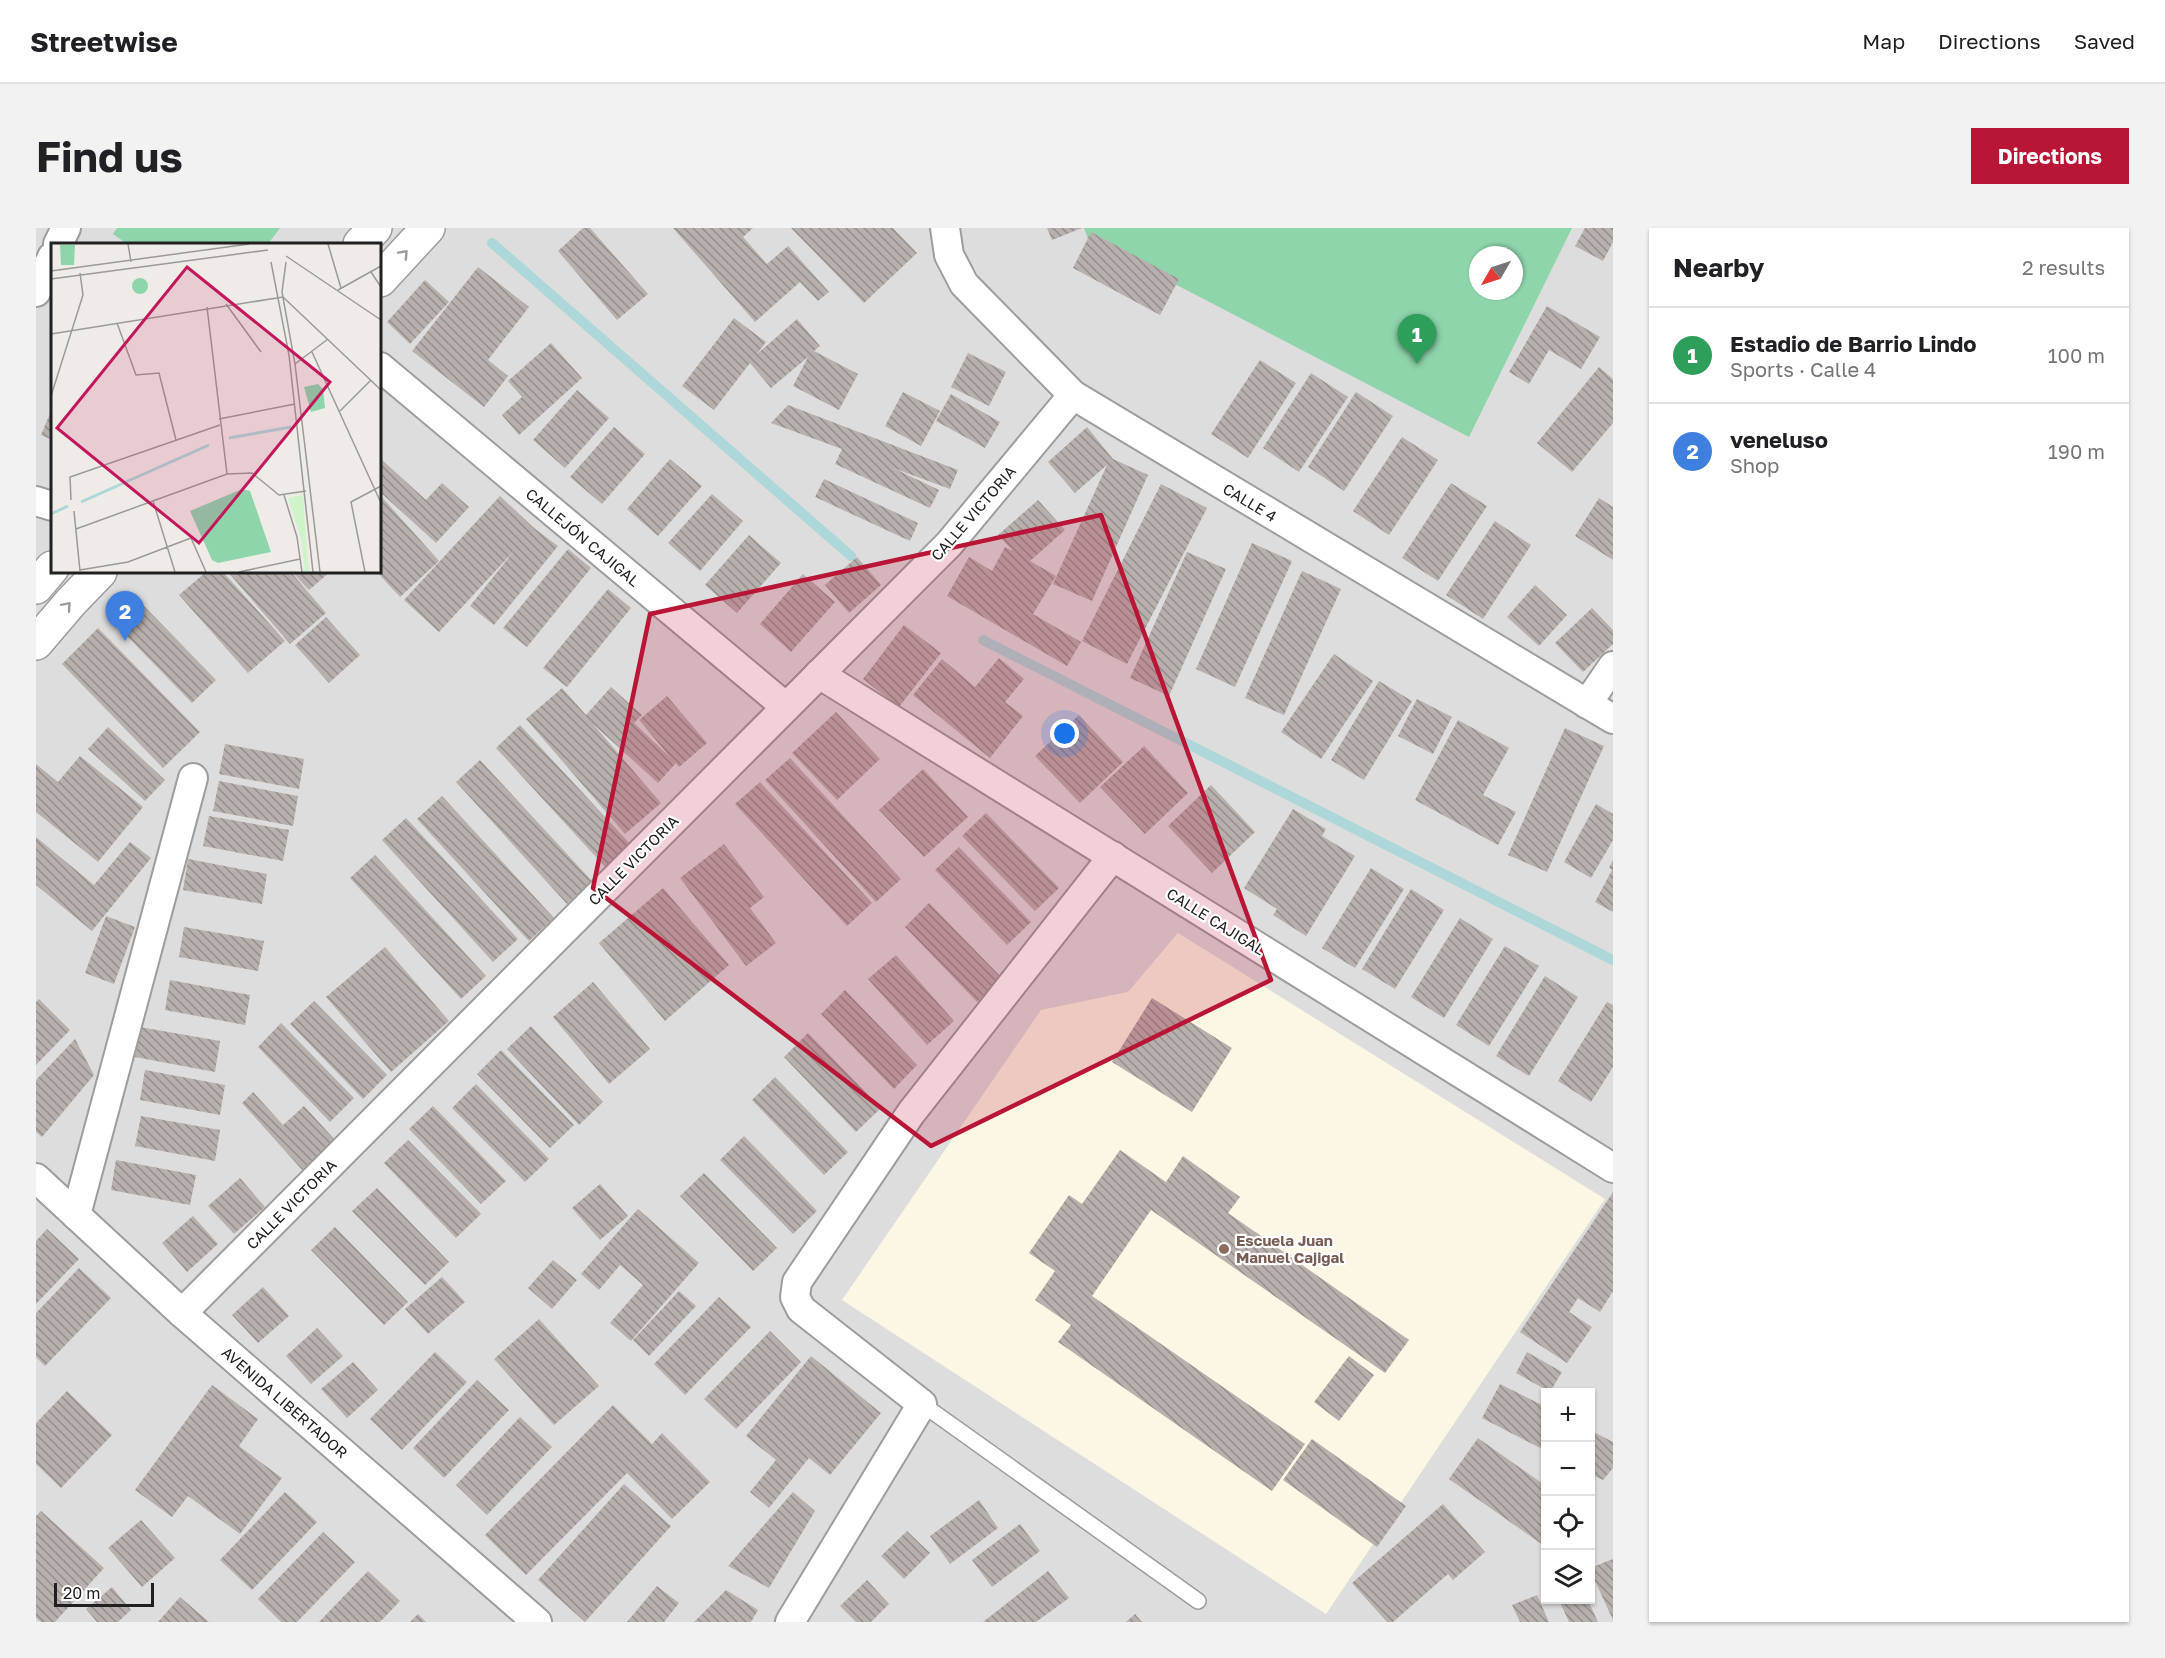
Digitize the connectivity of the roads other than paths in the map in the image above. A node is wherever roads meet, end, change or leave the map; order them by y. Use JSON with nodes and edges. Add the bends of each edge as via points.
{"nodes":[{"id":1,"x":66,"y":228,"type":"edge"},
{"id":2,"x":375,"y":228,"type":"edge"},
{"id":3,"x":428,"y":228,"type":"edge"},
{"id":4,"x":945,"y":228,"type":"edge"},
{"id":5,"x":58,"y":243,"type":"edge"},
{"id":6,"x":361,"y":243,"type":"edge"},
{"id":7,"x":51,"y":259,"type":"edge"},
{"id":8,"x":381,"y":279,"type":"edge"},
{"id":9,"x":36,"y":292,"type":"edge"},
{"id":10,"x":381,"y":368,"type":"edge"},
{"id":11,"x":1073,"y":395,"type":"junction"},
{"id":12,"x":36,"y":501,"type":"edge"},
{"id":13,"x":51,"y":506,"type":"edge"},
{"id":14,"x":51,"y":569,"type":"edge"},
{"id":15,"x":99,"y":573,"type":"edge"},
{"id":16,"x":36,"y":587,"type":"edge"},
{"id":17,"x":36,"y":643,"type":"edge"},
{"id":18,"x":1613,"y":666,"type":"edge"},
{"id":19,"x":819,"y":674,"type":"junction"},
{"id":20,"x":1587,"y":704,"type":"junction"},
{"id":21,"x":786,"y":707,"type":"junction"},
{"id":22,"x":1613,"y":719,"type":"edge"},
{"id":23,"x":192,"y":778,"type":"dead end"},
{"id":24,"x":1113,"y":856,"type":"junction"},
{"id":25,"x":1613,"y":1168,"type":"edge"},
{"id":26,"x":36,"y":1178,"type":"edge"},
{"id":27,"x":76,"y":1215,"type":"junction"},
{"id":28,"x":182,"y":1313,"type":"junction"},
{"id":29,"x":922,"y":1404,"type":"junction"},
{"id":30,"x":1198,"y":1601,"type":"dead end"},
{"id":31,"x":537,"y":1622,"type":"edge"},
{"id":32,"x":790,"y":1622,"type":"edge"}],
"edges":[{"from":1,"to":5,"type":"street"},
{"from":2,"to":6,"type":"street"},
{"from":8,"to":3,"type":"street","one_way":true},
{"from":4,"to":11,"type":"street","name":"CALLE 4","via":[[949,255],[964,284]]},
{"from":7,"to":9,"type":"street"},
{"from":10,"to":21,"type":"street","name":"CALLEJÓN CAJIGAL"},
{"from":11,"to":19,"type":"street","name":"CALLE VICTORIA","via":[[949,544]]},
{"from":11,"to":20,"type":"street","name":"CALLE 4"},
{"from":12,"to":13,"type":"street"},
{"from":14,"to":16,"type":"street"},
{"from":17,"to":15,"type":"street","one_way":true},
{"from":18,"to":20,"type":"street"},
{"from":19,"to":21,"type":"street","name":"CALLE VICTORIA"},
{"from":19,"to":24,"type":"street","name":"CALLE CAJIGAL"},
{"from":20,"to":22,"type":"street","name":"CALLE 4"},
{"from":21,"to":28,"type":"street","name":"CALLE VICTORIA"},
{"from":23,"to":27,"type":"street"},
{"from":24,"to":25,"type":"street","name":"CALLE CAJIGAL"},
{"from":24,"to":29,"type":"street","via":[[911,1113],[797,1282],[795,1297],[801,1309]]},
{"from":26,"to":27,"type":"street","name":"AVENIDA LIBERTADOR"},
{"from":27,"to":28,"type":"street","name":"AVENIDA LIBERTADOR"},
{"from":28,"to":31,"type":"street","name":"AVENIDA LIBERTADOR"},
{"from":29,"to":30,"type":"lane"},
{"from":29,"to":32,"type":"street"}]}
